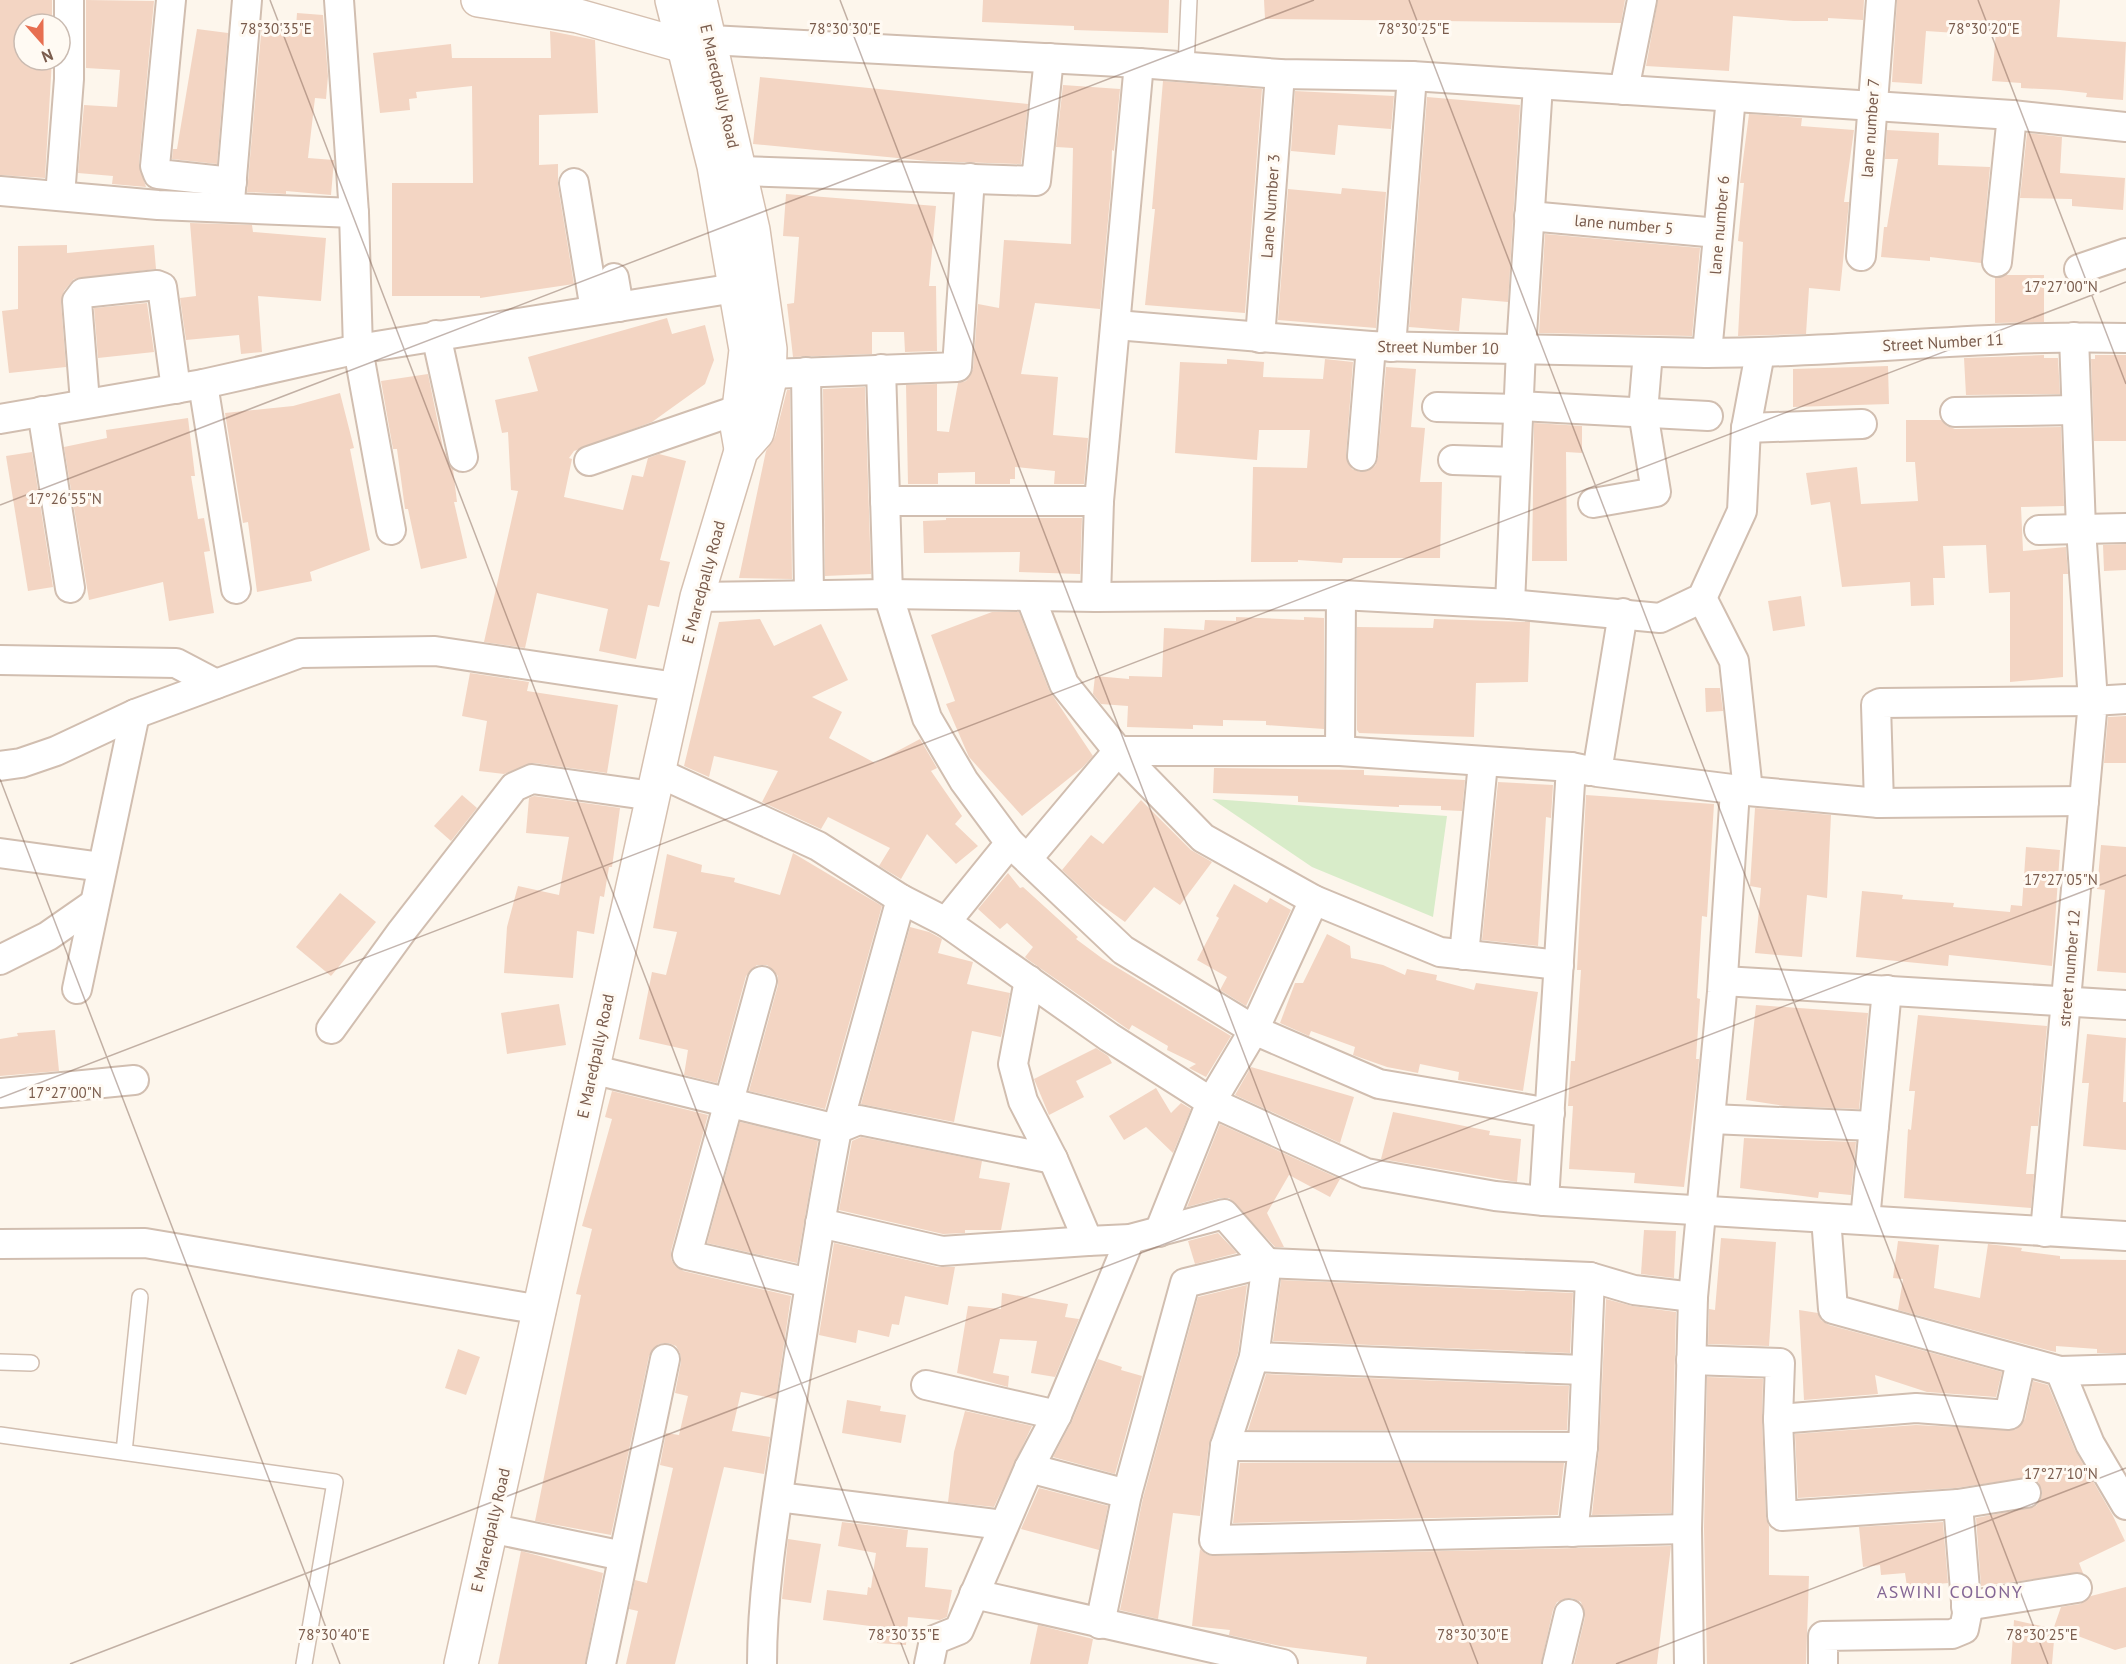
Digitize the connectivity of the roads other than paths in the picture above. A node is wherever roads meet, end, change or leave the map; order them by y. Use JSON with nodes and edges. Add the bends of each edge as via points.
{"nodes":[{"id":1,"x":69,"y":0,"type":"edge"},
{"id":2,"x":171,"y":0,"type":"edge"},
{"id":3,"x":247,"y":0,"type":"edge"},
{"id":4,"x":339,"y":0,"type":"edge"},
{"id":5,"x":478,"y":0,"type":"edge"},
{"id":6,"x":672,"y":0,"type":"edge"},
{"id":7,"x":700,"y":0,"type":"edge"},
{"id":8,"x":1189,"y":0,"type":"edge"},
{"id":9,"x":1642,"y":0,"type":"edge"},
{"id":10,"x":1881,"y":0,"type":"edge"},
{"id":11,"x":697,"y":43,"type":"junction"},
{"id":12,"x":1050,"y":58,"type":"junction"},
{"id":13,"x":1139,"y":63,"type":"junction"},
{"id":14,"x":1186,"y":67,"type":"junction"},
{"id":15,"x":1280,"y":74,"type":"junction"},
{"id":16,"x":1412,"y":76,"type":"junction"},
{"id":17,"x":1538,"y":85,"type":"junction"},
{"id":18,"x":1624,"y":90,"type":"junction"},
{"id":19,"x":1731,"y":97,"type":"junction"},
{"id":20,"x":1871,"y":106,"type":"junction"},
{"id":21,"x":2012,"y":115,"type":"junction"},
{"id":22,"x":2126,"y":127,"type":"edge"},
{"id":23,"x":740,"y":171,"type":"junction"},
{"id":24,"x":969,"y":178,"type":"junction"},
{"id":25,"x":574,"y":183,"type":"dead end"},
{"id":26,"x":0,"y":191,"type":"edge"},
{"id":27,"x":231,"y":195,"type":"junction"},
{"id":28,"x":60,"y":196,"type":"junction"},
{"id":29,"x":354,"y":213,"type":"junction"},
{"id":30,"x":1529,"y":216,"type":"junction"},
{"id":31,"x":1718,"y":233,"type":"junction"},
{"id":32,"x":2126,"y":253,"type":"edge"},
{"id":33,"x":1861,"y":256,"type":"dead end"},
{"id":34,"x":1997,"y":262,"type":"dead end"},
{"id":35,"x":2079,"y":269,"type":"dead end"},
{"id":36,"x":735,"y":288,"type":"junction"},
{"id":37,"x":607,"y":295,"type":"junction"},
{"id":38,"x":1116,"y":325,"type":"junction"},
{"id":39,"x":436,"y":335,"type":"junction"},
{"id":40,"x":2074,"y":337,"type":"junction"},
{"id":41,"x":1260,"y":338,"type":"junction"},
{"id":42,"x":2126,"y":338,"type":"edge"},
{"id":43,"x":1381,"y":346,"type":"junction"},
{"id":44,"x":358,"y":349,"type":"junction"},
{"id":45,"x":1521,"y":349,"type":"junction"},
{"id":46,"x":1648,"y":352,"type":"junction"},
{"id":47,"x":1707,"y":353,"type":"junction"},
{"id":48,"x":1760,"y":353,"type":"junction"},
{"id":49,"x":881,"y":369,"type":"junction"},
{"id":50,"x":806,"y":372,"type":"junction"},
{"id":51,"x":770,"y":374,"type":"junction"},
{"id":52,"x":189,"y":386,"type":"junction"},
{"id":53,"x":85,"y":402,"type":"junction"},
{"id":54,"x":1437,"y":407,"type":"dead end"},
{"id":55,"x":1518,"y":408,"type":"junction"},
{"id":56,"x":740,"y":409,"type":"junction"},
{"id":57,"x":2076,"y":410,"type":"junction"},
{"id":58,"x":42,"y":411,"type":"junction"},
{"id":59,"x":1642,"y":412,"type":"junction"},
{"id":60,"x":1955,"y":412,"type":"dead end"},
{"id":61,"x":1708,"y":416,"type":"dead end"},
{"id":62,"x":0,"y":418,"type":"edge"},
{"id":63,"x":1862,"y":424,"type":"dead end"},
{"id":64,"x":1746,"y":428,"type":"junction"},
{"id":65,"x":741,"y":451,"type":"junction"},
{"id":66,"x":1362,"y":456,"type":"dead end"},
{"id":67,"x":463,"y":457,"type":"dead end"},
{"id":68,"x":1453,"y":460,"type":"dead end"},
{"id":69,"x":589,"y":461,"type":"dead end"},
{"id":70,"x":1516,"y":462,"type":"junction"},
{"id":71,"x":885,"y":501,"type":"junction"},
{"id":72,"x":1099,"y":501,"type":"junction"},
{"id":73,"x":1593,"y":502,"type":"dead end"},
{"id":74,"x":2126,"y":528,"type":"edge"},
{"id":75,"x":2081,"y":529,"type":"junction"},
{"id":76,"x":391,"y":530,"type":"dead end"},
{"id":77,"x":2039,"y":530,"type":"dead end"},
{"id":78,"x":70,"y":588,"type":"dead end"},
{"id":79,"x":236,"y":590,"type":"dead end"},
{"id":80,"x":888,"y":594,"type":"junction"},
{"id":81,"x":809,"y":595,"type":"junction"},
{"id":82,"x":1341,"y":595,"type":"junction"},
{"id":83,"x":1030,"y":596,"type":"junction"},
{"id":84,"x":697,"y":597,"type":"junction"},
{"id":85,"x":1096,"y":597,"type":"junction"},
{"id":86,"x":1702,"y":598,"type":"junction"},
{"id":87,"x":1510,"y":604,"type":"junction"},
{"id":88,"x":1623,"y":613,"type":"junction"},
{"id":89,"x":0,"y":660,"type":"edge"},
{"id":90,"x":216,"y":684,"type":"junction"},
{"id":91,"x":676,"y":687,"type":"junction"},
{"id":92,"x":2126,"y":699,"type":"edge"},
{"id":93,"x":2093,"y":701,"type":"junction"},
{"id":94,"x":135,"y":714,"type":"junction"},
{"id":95,"x":1118,"y":751,"type":"junction"},
{"id":96,"x":1341,"y":751,"type":"junction"},
{"id":97,"x":1483,"y":763,"type":"junction"},
{"id":98,"x":0,"y":766,"type":"edge"},
{"id":99,"x":1584,"y":769,"type":"junction"},
{"id":100,"x":655,"y":784,"type":"junction"},
{"id":101,"x":1742,"y":790,"type":"junction"},
{"id":102,"x":2084,"y":801,"type":"junction"},
{"id":103,"x":1879,"y":803,"type":"junction"},
{"id":104,"x":1019,"y":851,"type":"junction"},
{"id":105,"x":0,"y":853,"type":"edge"},
{"id":106,"x":102,"y":867,"type":"junction"},
{"id":107,"x":901,"y":899,"type":"junction"},
{"id":108,"x":1314,"y":900,"type":"junction"},
{"id":109,"x":94,"y":904,"type":"junction"},
{"id":110,"x":946,"y":922,"type":"junction"},
{"id":111,"x":1464,"y":955,"type":"junction"},
{"id":112,"x":0,"y":960,"type":"edge"},
{"id":113,"x":1558,"y":965,"type":"junction"},
{"id":114,"x":1029,"y":980,"type":"junction"},
{"id":115,"x":762,"y":981,"type":"dead end"},
{"id":116,"x":1723,"y":981,"type":"junction"},
{"id":117,"x":77,"y":989,"type":"dead end"},
{"id":118,"x":1887,"y":990,"type":"junction"},
{"id":119,"x":2066,"y":1001,"type":"junction"},
{"id":120,"x":2126,"y":1005,"type":"edge"},
{"id":121,"x":331,"y":1029,"type":"dead end"},
{"id":122,"x":1254,"y":1030,"type":"junction"},
{"id":123,"x":591,"y":1069,"type":"junction"},
{"id":124,"x":134,"y":1080,"type":"dead end"},
{"id":125,"x":0,"y":1093,"type":"edge"},
{"id":126,"x":1212,"y":1102,"type":"junction"},
{"id":127,"x":729,"y":1104,"type":"junction"},
{"id":128,"x":1550,"y":1113,"type":"junction"},
{"id":129,"x":1711,"y":1119,"type":"junction"},
{"id":130,"x":1874,"y":1126,"type":"junction"},
{"id":131,"x":837,"y":1129,"type":"junction"},
{"id":132,"x":1053,"y":1159,"type":"junction"},
{"id":133,"x":1544,"y":1201,"type":"junction"},
{"id":134,"x":1701,"y":1211,"type":"junction"},
{"id":135,"x":1826,"y":1218,"type":"junction"},
{"id":136,"x":1865,"y":1220,"type":"junction"},
{"id":137,"x":820,"y":1223,"type":"junction"},
{"id":138,"x":1159,"y":1232,"type":"junction"},
{"id":139,"x":2045,"y":1232,"type":"junction"},
{"id":140,"x":2126,"y":1236,"type":"edge"},
{"id":141,"x":1130,"y":1239,"type":"junction"},
{"id":142,"x":1088,"y":1241,"type":"junction"},
{"id":143,"x":0,"y":1244,"type":"edge"},
{"id":144,"x":1267,"y":1263,"type":"junction"},
{"id":145,"x":1590,"y":1278,"type":"junction"},
{"id":146,"x":810,"y":1283,"type":"junction"},
{"id":147,"x":1693,"y":1296,"type":"junction"},
{"id":148,"x":140,"y":1297,"type":"dead end"},
{"id":149,"x":541,"y":1311,"type":"junction"},
{"id":150,"x":1254,"y":1357,"type":"junction"},
{"id":151,"x":665,"y":1359,"type":"dead end"},
{"id":152,"x":1691,"y":1360,"type":"junction"},
{"id":153,"x":2021,"y":1361,"type":"junction"},
{"id":154,"x":0,"y":1362,"type":"edge"},
{"id":155,"x":31,"y":1363,"type":"dead end"},
{"id":156,"x":2126,"y":1369,"type":"edge"},
{"id":157,"x":1584,"y":1370,"type":"junction"},
{"id":158,"x":2060,"y":1371,"type":"junction"},
{"id":159,"x":926,"y":1385,"type":"dead end"},
{"id":160,"x":1057,"y":1415,"type":"junction"},
{"id":161,"x":1778,"y":1419,"type":"junction"},
{"id":162,"x":0,"y":1435,"type":"edge"},
{"id":163,"x":1225,"y":1446,"type":"junction"},
{"id":164,"x":1583,"y":1447,"type":"junction"},
{"id":165,"x":124,"y":1452,"type":"junction"},
{"id":166,"x":1029,"y":1468,"type":"junction"},
{"id":167,"x":2026,"y":1493,"type":"dead end"},
{"id":168,"x":1127,"y":1494,"type":"junction"},
{"id":169,"x":777,"y":1497,"type":"junction"},
{"id":170,"x":1958,"y":1504,"type":"junction"},
{"id":171,"x":2126,"y":1505,"type":"edge"},
{"id":172,"x":1003,"y":1525,"type":"junction"},
{"id":173,"x":490,"y":1528,"type":"junction"},
{"id":174,"x":1687,"y":1529,"type":"junction"},
{"id":175,"x":1573,"y":1532,"type":"junction"},
{"id":176,"x":622,"y":1556,"type":"junction"},
{"id":177,"x":2077,"y":1588,"type":"dead end"},
{"id":178,"x":974,"y":1594,"type":"junction"},
{"id":179,"x":1966,"y":1606,"type":"junction"},
{"id":180,"x":1569,"y":1614,"type":"dead end"},
{"id":181,"x":1100,"y":1624,"type":"junction"},
{"id":182,"x":304,"y":1664,"type":"edge"},
{"id":183,"x":460,"y":1664,"type":"edge"},
{"id":184,"x":601,"y":1664,"type":"edge"},
{"id":185,"x":762,"y":1664,"type":"edge"},
{"id":186,"x":929,"y":1664,"type":"edge"},
{"id":187,"x":1283,"y":1664,"type":"edge"},
{"id":188,"x":1557,"y":1664,"type":"edge"},
{"id":189,"x":1689,"y":1664,"type":"edge"},
{"id":190,"x":1823,"y":1664,"type":"edge"}],
"edges":[{"from":1,"to":28,"type":"street","via":[[69,79]]},
{"from":2,"to":27,"type":"street","via":[[155,166],[158,174]]},
{"from":3,"to":27,"type":"street"},
{"from":4,"to":29,"type":"street"},
{"from":5,"to":11,"type":"main road","via":[[578,16]]},
{"from":6,"to":11,"type":"main road","name":"E Maredpally Road"},
{"from":7,"to":11,"type":"main road","name":"E Maredpally Road"},
{"from":8,"to":14,"type":"lane"},
{"from":9,"to":18,"type":"street"},
{"from":10,"to":20,"type":"street","name":"lane number 7"},
{"from":11,"to":12,"type":"street"},
{"from":11,"to":23,"type":"main road","name":"E Maredpally Road"},
{"from":11,"to":36,"type":"main road","name":"E Maredpally Road"},
{"from":12,"to":13,"type":"street"},
{"from":12,"to":24,"type":"street","via":[[1036,182]]},
{"from":13,"to":14,"type":"street"},
{"from":13,"to":38,"type":"street"},
{"from":14,"to":15,"type":"street"},
{"from":15,"to":16,"type":"street"},
{"from":15,"to":41,"type":"street","name":"Lane Number 3"},
{"from":16,"to":17,"type":"street"},
{"from":16,"to":43,"type":"street"},
{"from":17,"to":18,"type":"street"},
{"from":17,"to":30,"type":"street"},
{"from":18,"to":19,"type":"street"},
{"from":19,"to":20,"type":"street"},
{"from":19,"to":31,"type":"street","name":"lane number 6"},
{"from":20,"to":21,"type":"street"},
{"from":20,"to":33,"type":"street","name":"lane number 7"},
{"from":21,"to":22,"type":"street"},
{"from":21,"to":34,"type":"street"},
{"from":23,"to":24,"type":"street"},
{"from":23,"to":51,"type":"main road","name":"E Maredpally Road","via":[[755,241]]},
{"from":24,"to":49,"type":"street","via":[[957,367]]},
{"from":25,"to":37,"type":"street"},
{"from":26,"to":28,"type":"street"},
{"from":27,"to":28,"type":"street"},
{"from":27,"to":29,"type":"street"},
{"from":29,"to":44,"type":"street"},
{"from":30,"to":31,"type":"street","name":"lane number 5"},
{"from":30,"to":45,"type":"street"},
{"from":31,"to":47,"type":"street","name":"lane number 6"},
{"from":32,"to":35,"type":"street"},
{"from":36,"to":37,"type":"street"},
{"from":36,"to":56,"type":"main road","name":"E Maredpally Road","via":[[746,350]]},
{"from":37,"to":39,"type":"street"},
{"from":38,"to":41,"type":"street","name":"Street Number 10"},
{"from":38,"to":72,"type":"street"},
{"from":39,"to":44,"type":"street"},
{"from":39,"to":67,"type":"street"},
{"from":40,"to":42,"type":"street","name":"Street Number 11"},
{"from":40,"to":48,"type":"street","name":"Street Number 11","via":[[1954,340]]},
{"from":40,"to":57,"type":"street","name":"street number 12"},
{"from":41,"to":43,"type":"street","name":"Street Number 10"},
{"from":43,"to":45,"type":"street","name":"Street Number 10"},
{"from":43,"to":66,"type":"street"},
{"from":44,"to":52,"type":"street"},
{"from":44,"to":76,"type":"street"},
{"from":45,"to":46,"type":"street","name":"Street Number 10"},
{"from":45,"to":55,"type":"street"},
{"from":46,"to":47,"type":"street","name":"Street Number 10"},
{"from":46,"to":59,"type":"street"},
{"from":47,"to":48,"type":"street","name":"Street Number 10"},
{"from":48,"to":64,"type":"street"},
{"from":49,"to":50,"type":"street"},
{"from":49,"to":71,"type":"street"},
{"from":50,"to":51,"type":"street"},
{"from":50,"to":81,"type":"street"},
{"from":51,"to":65,"type":"main road","name":"E Maredpally Road","via":[[757,433]]},
{"from":52,"to":53,"type":"street"},
{"from":52,"to":53,"type":"street","via":[[162,287],[83,293],[77,301]]},
{"from":52,"to":79,"type":"street"},
{"from":53,"to":58,"type":"street"},
{"from":54,"to":55,"type":"street"},
{"from":55,"to":59,"type":"street"},
{"from":55,"to":70,"type":"street"},
{"from":56,"to":65,"type":"main road","name":"E Maredpally Road","via":[[737,426]]},
{"from":56,"to":69,"type":"street"},
{"from":57,"to":60,"type":"street"},
{"from":57,"to":75,"type":"street","name":"street number 12"},
{"from":58,"to":62,"type":"street"},
{"from":58,"to":78,"type":"street"},
{"from":59,"to":61,"type":"street"},
{"from":59,"to":73,"type":"street","via":[[1656,492]]},
{"from":63,"to":64,"type":"street"},
{"from":64,"to":86,"type":"street","via":[[1742,511]]},
{"from":65,"to":84,"type":"main road","name":"E Maredpally Road"},
{"from":68,"to":70,"type":"street"},
{"from":70,"to":87,"type":"street"},
{"from":71,"to":72,"type":"street"},
{"from":71,"to":80,"type":"street"},
{"from":72,"to":85,"type":"street"},
{"from":74,"to":75,"type":"street"},
{"from":75,"to":77,"type":"street"},
{"from":75,"to":93,"type":"street","name":"street number 12"},
{"from":80,"to":81,"type":"street"},
{"from":80,"to":83,"type":"street"},
{"from":80,"to":104,"type":"street","via":[[927,718],[964,781]]},
{"from":81,"to":84,"type":"street"},
{"from":82,"to":85,"type":"street"},
{"from":82,"to":87,"type":"street"},
{"from":82,"to":96,"type":"street"},
{"from":83,"to":85,"type":"street"},
{"from":83,"to":95,"type":"street","via":[[1064,684]]},
{"from":84,"to":91,"type":"main road","name":"E Maredpally Road"},
{"from":86,"to":88,"type":"street","via":[[1660,618]]},
{"from":86,"to":101,"type":"street","via":[[1734,661]]},
{"from":87,"to":88,"type":"street"},
{"from":88,"to":99,"type":"street"},
{"from":89,"to":90,"type":"street","via":[[176,663]]},
{"from":90,"to":91,"type":"street","via":[[300,653],[435,651]]},
{"from":90,"to":94,"type":"street"},
{"from":91,"to":100,"type":"main road","name":"E Maredpally Road"},
{"from":92,"to":93,"type":"street"},
{"from":93,"to":102,"type":"street","name":"street number 12"},
{"from":93,"to":103,"type":"street","via":[[1876,705]]},
{"from":94,"to":98,"type":"street","via":[[56,751]]},
{"from":94,"to":106,"type":"street"},
{"from":95,"to":96,"type":"street"},
{"from":95,"to":104,"type":"street"},
{"from":95,"to":108,"type":"street","via":[[1203,838]]},
{"from":96,"to":97,"type":"street"},
{"from":97,"to":99,"type":"street"},
{"from":97,"to":111,"type":"street"},
{"from":99,"to":101,"type":"street"},
{"from":99,"to":113,"type":"street"},
{"from":100,"to":107,"type":"street","via":[[818,846]]},
{"from":100,"to":121,"type":"street","via":[[532,779],[513,787]]},
{"from":100,"to":123,"type":"main road","name":"E Maredpally Road"},
{"from":101,"to":103,"type":"street"},
{"from":101,"to":116,"type":"street"},
{"from":102,"to":103,"type":"street"},
{"from":102,"to":119,"type":"street","name":"street number 12"},
{"from":104,"to":110,"type":"street"},
{"from":104,"to":122,"type":"street","via":[[1123,950]]},
{"from":105,"to":106,"type":"street"},
{"from":106,"to":109,"type":"street"},
{"from":107,"to":110,"type":"street"},
{"from":107,"to":131,"type":"street"},
{"from":108,"to":111,"type":"street","via":[[1440,952]]},
{"from":108,"to":122,"type":"street"},
{"from":109,"to":112,"type":"street","via":[[48,936]]},
{"from":109,"to":117,"type":"street"},
{"from":110,"to":114,"type":"street"},
{"from":111,"to":113,"type":"street"},
{"from":113,"to":128,"type":"street"},
{"from":114,"to":126,"type":"street","via":[[1109,1037]]},
{"from":114,"to":132,"type":"street","via":[[1013,1064],[1023,1101]]},
{"from":115,"to":127,"type":"street"},
{"from":116,"to":118,"type":"street"},
{"from":116,"to":129,"type":"street"},
{"from":118,"to":119,"type":"street"},
{"from":118,"to":130,"type":"street"},
{"from":119,"to":120,"type":"street"},
{"from":119,"to":139,"type":"street","name":"street number 12"},
{"from":122,"to":126,"type":"street"},
{"from":122,"to":128,"type":"street","via":[[1378,1084]]},
{"from":123,"to":127,"type":"street"},
{"from":123,"to":149,"type":"main road","name":"E Maredpally Road"},
{"from":124,"to":125,"type":"street"},
{"from":126,"to":133,"type":"street","via":[[1366,1173]]},
{"from":126,"to":138,"type":"street"},
{"from":127,"to":131,"type":"street"},
{"from":127,"to":146,"type":"street","via":[[687,1255]]},
{"from":128,"to":133,"type":"street"},
{"from":129,"to":130,"type":"street"},
{"from":129,"to":134,"type":"street"},
{"from":130,"to":136,"type":"street"},
{"from":131,"to":132,"type":"street","via":[[860,1120]]},
{"from":131,"to":137,"type":"street"},
{"from":132,"to":142,"type":"street"},
{"from":133,"to":134,"type":"street"},
{"from":134,"to":135,"type":"street"},
{"from":134,"to":147,"type":"street"},
{"from":135,"to":136,"type":"street"},
{"from":135,"to":153,"type":"street","via":[[1833,1310]]},
{"from":136,"to":139,"type":"street"},
{"from":137,"to":142,"type":"street","via":[[942,1251]]},
{"from":137,"to":146,"type":"street"},
{"from":138,"to":141,"type":"street"},
{"from":138,"to":144,"type":"street","via":[[1224,1214]]},
{"from":139,"to":140,"type":"street"},
{"from":141,"to":142,"type":"street"},
{"from":141,"to":160,"type":"street"},
{"from":143,"to":149,"type":"street","via":[[145,1243]]},
{"from":144,"to":145,"type":"street"},
{"from":144,"to":150,"type":"street"},
{"from":144,"to":168,"type":"street","via":[[1185,1283]]},
{"from":145,"to":147,"type":"street","via":[[1634,1290]]},
{"from":145,"to":157,"type":"street"},
{"from":146,"to":169,"type":"street"},
{"from":147,"to":152,"type":"street"},
{"from":148,"to":165,"type":"lane"},
{"from":149,"to":173,"type":"main road","name":"E Maredpally Road"},
{"from":150,"to":157,"type":"street"},
{"from":150,"to":163,"type":"street"},
{"from":151,"to":176,"type":"street"},
{"from":152,"to":161,"type":"street","via":[[1780,1363]]},
{"from":152,"to":174,"type":"street"},
{"from":153,"to":158,"type":"street"},
{"from":153,"to":161,"type":"street","via":[[2009,1415],[1916,1408]]},
{"from":154,"to":155,"type":"lane"},
{"from":156,"to":158,"type":"street"},
{"from":157,"to":164,"type":"street"},
{"from":158,"to":171,"type":"street","via":[[2090,1444]]},
{"from":159,"to":160,"type":"street"},
{"from":160,"to":166,"type":"street"},
{"from":161,"to":170,"type":"street","via":[[1782,1516]]},
{"from":162,"to":165,"type":"lane"},
{"from":163,"to":164,"type":"street"},
{"from":163,"to":175,"type":"street","via":[[1214,1540]]},
{"from":164,"to":175,"type":"street"},
{"from":165,"to":182,"type":"lane","via":[[335,1482]]},
{"from":166,"to":168,"type":"street"},
{"from":166,"to":172,"type":"street"},
{"from":167,"to":170,"type":"street"},
{"from":168,"to":181,"type":"street"},
{"from":169,"to":172,"type":"street"},
{"from":169,"to":185,"type":"street"},
{"from":170,"to":179,"type":"street"},
{"from":172,"to":178,"type":"street"},
{"from":173,"to":176,"type":"street"},
{"from":173,"to":183,"type":"main road","name":"E Maredpally Road"},
{"from":174,"to":175,"type":"street"},
{"from":174,"to":189,"type":"street"},
{"from":176,"to":184,"type":"street"},
{"from":177,"to":179,"type":"street"},
{"from":178,"to":181,"type":"street"},
{"from":178,"to":186,"type":"street","via":[[959,1630],[934,1640]]},
{"from":179,"to":190,"type":"street","via":[[1964,1629],[1952,1634],[1823,1636]]},
{"from":180,"to":188,"type":"street"},
{"from":181,"to":187,"type":"street"}]}
